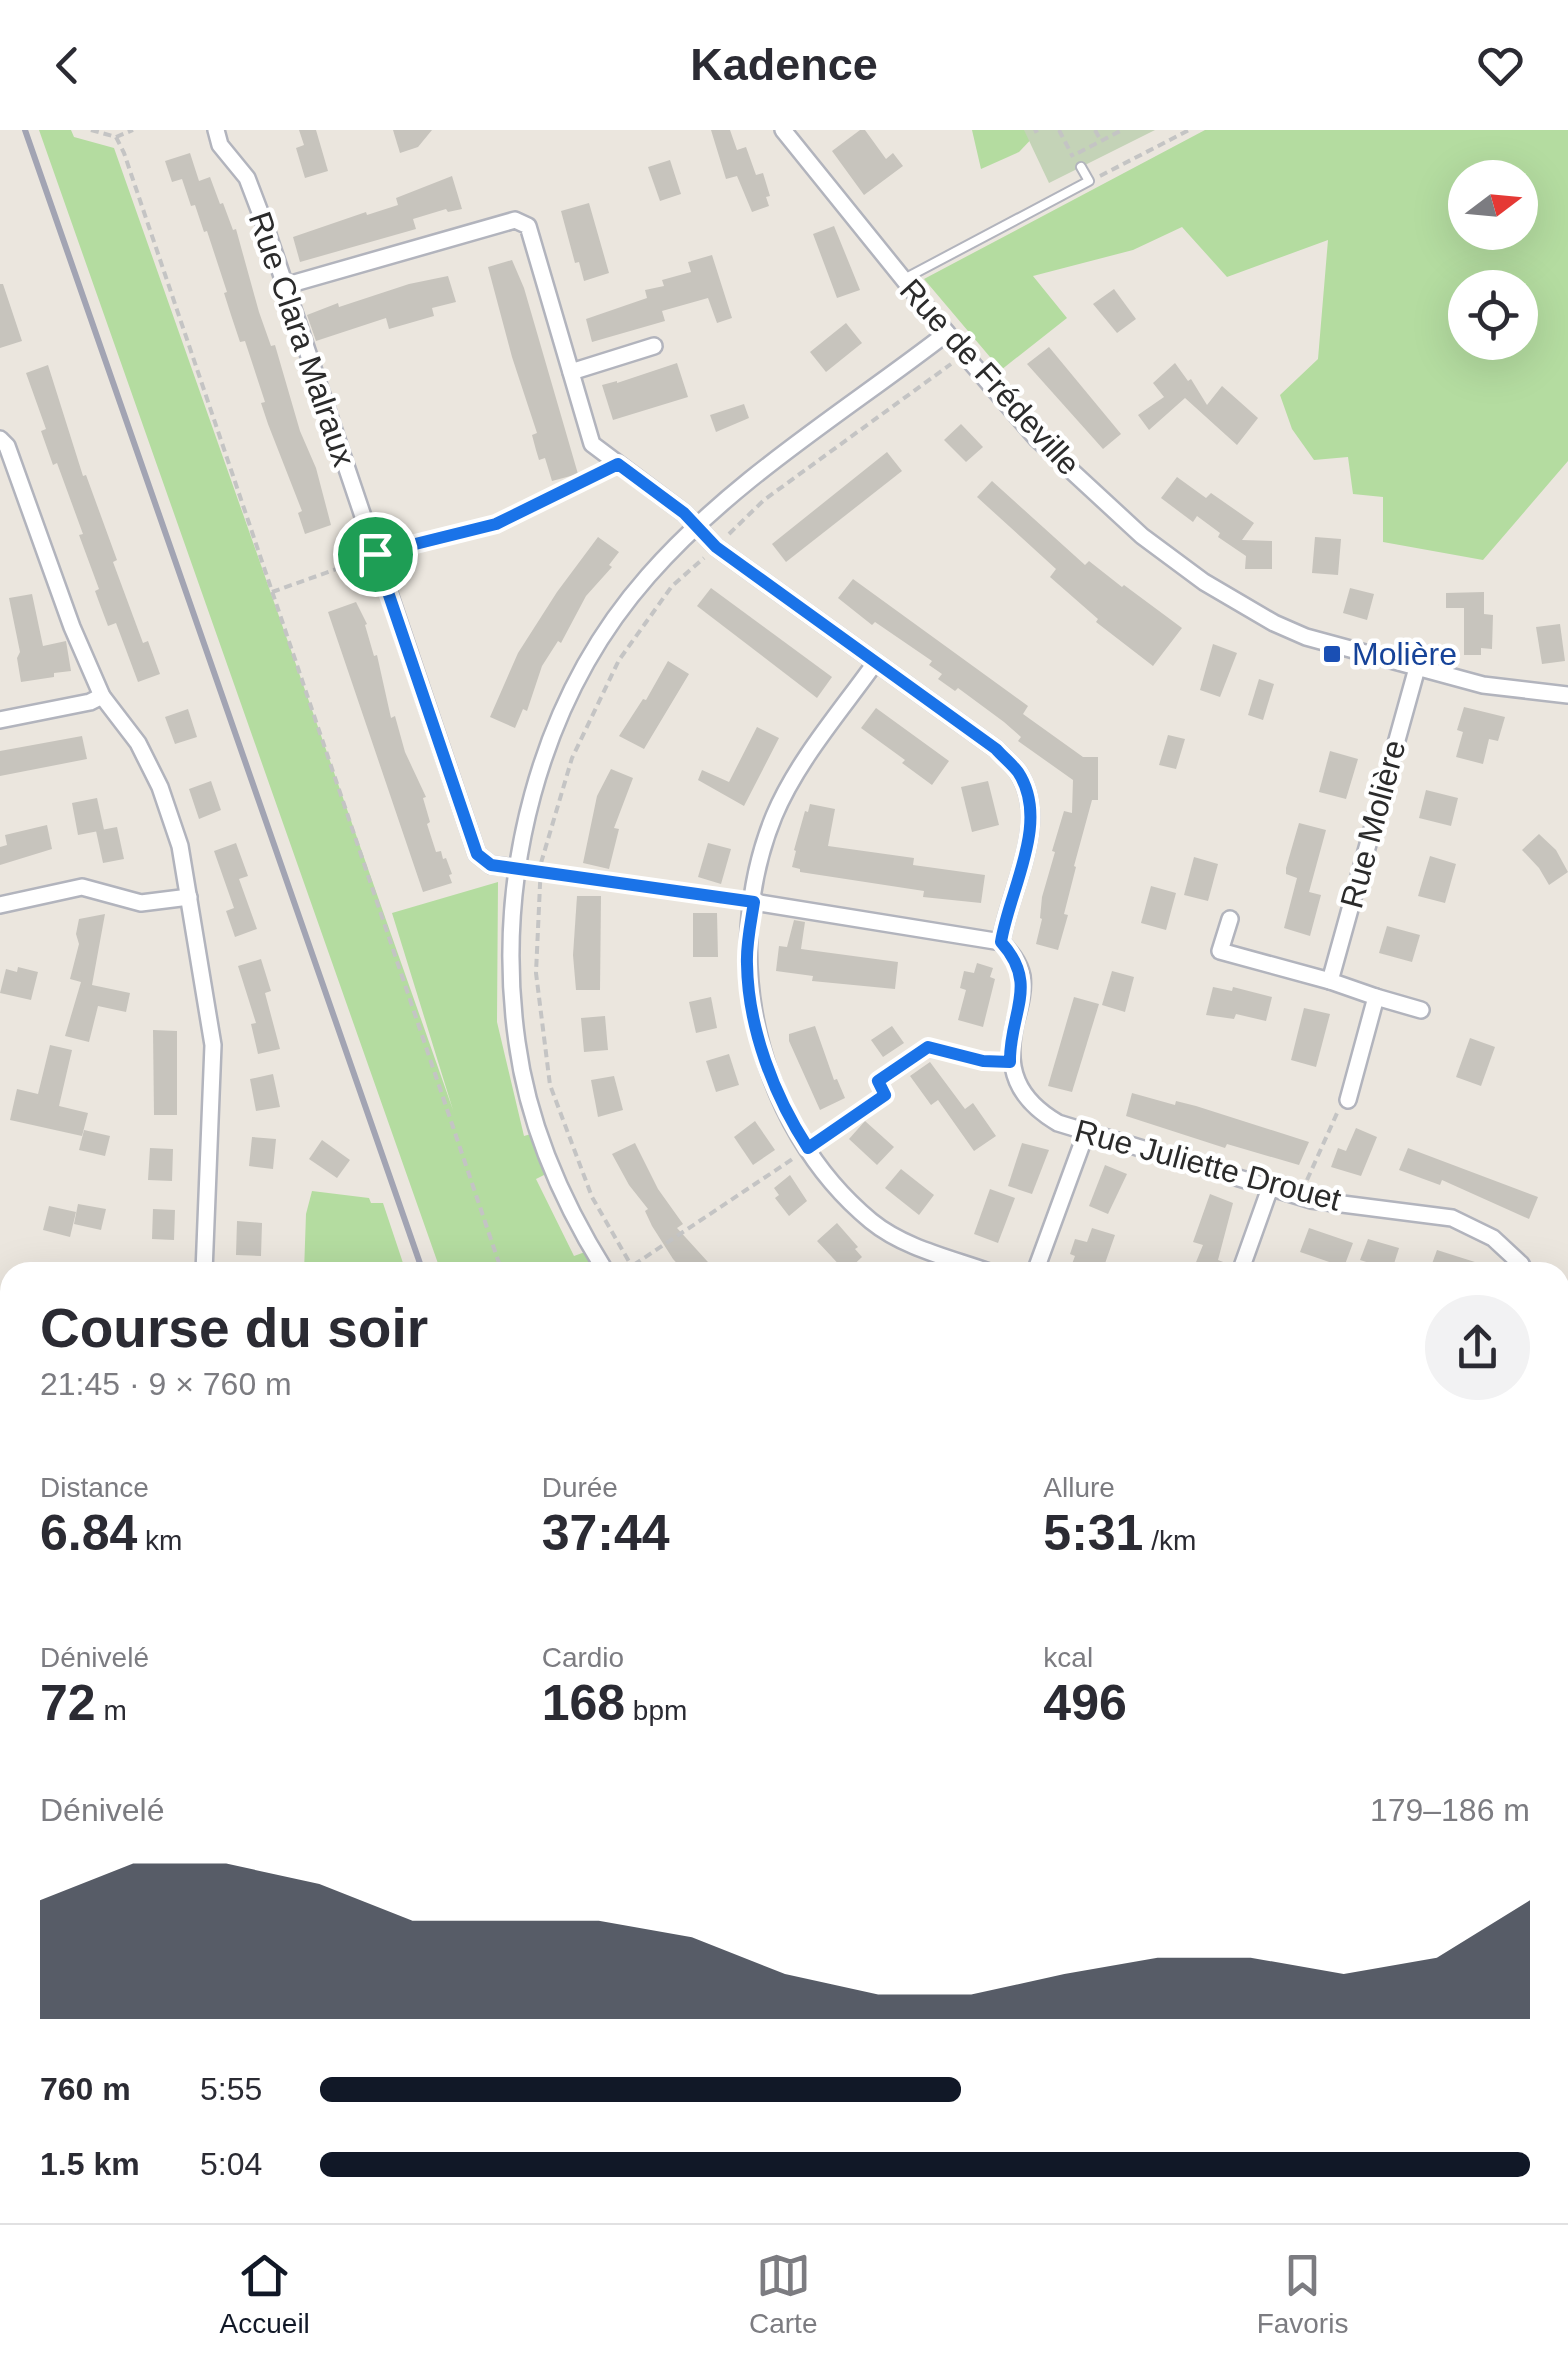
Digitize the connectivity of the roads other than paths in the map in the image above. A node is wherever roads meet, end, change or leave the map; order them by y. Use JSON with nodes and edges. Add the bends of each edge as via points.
{"nodes":[{"id":1,"x":216,"y":130,"type":"edge"},
{"id":2,"x":783,"y":130,"type":"edge"},
{"id":3,"x":1081,"y":167,"type":"road end"},
{"id":4,"x":903,"y":280,"type":"junction"},
{"id":5,"x":284,"y":286,"type":"junction"},
{"id":6,"x":947,"y":333,"type":"junction"},
{"id":7,"x":654,"y":346,"type":"dead end"},
{"id":8,"x":571,"y":372,"type":"junction"},
{"id":9,"x":0,"y":439,"type":"edge"},
{"id":10,"x":697,"y":527,"type":"junction"},
{"id":11,"x":874,"y":663,"type":"junction"},
{"id":12,"x":1416,"y":668,"type":"junction"},
{"id":13,"x":1568,"y":695,"type":"edge"},
{"id":14,"x":102,"y":696,"type":"junction"},
{"id":15,"x":0,"y":720,"type":"edge"},
{"id":16,"x":517,"y":868,"type":"junction"},
{"id":17,"x":189,"y":897,"type":"junction"},
{"id":18,"x":754,"y":902,"type":"junction"},
{"id":19,"x":0,"y":905,"type":"edge"},
{"id":20,"x":1230,"y":919,"type":"dead end"},
{"id":21,"x":1001,"y":942,"type":"junction"},
{"id":22,"x":1330,"y":981,"type":"junction"},
{"id":23,"x":1376,"y":997,"type":"junction"},
{"id":24,"x":1421,"y":1010,"type":"dead end"},
{"id":25,"x":1348,"y":1100,"type":"road end"},
{"id":26,"x":1086,"y":1133,"type":"junction"},
{"id":27,"x":1270,"y":1188,"type":"junction"},
{"id":28,"x":204,"y":1262,"type":"edge"},
{"id":29,"x":600,"y":1262,"type":"edge"},
{"id":30,"x":961,"y":1262,"type":"edge"},
{"id":31,"x":1038,"y":1262,"type":"edge"},
{"id":32,"x":1244,"y":1262,"type":"edge"},
{"id":33,"x":1519,"y":1262,"type":"edge"}],
"edges":[{"from":1,"to":5,"type":"street","name":"Rue Clara Malraux","via":[[247,178]]},
{"from":2,"to":4,"type":"street","name":"Rue de Frédeville"},
{"from":3,"to":4,"type":"lane","via":[[1088,181]]},
{"from":4,"to":6,"type":"street","name":"Rue de Frédeville"},
{"from":5,"to":8,"type":"street","via":[[514,220],[528,226]]},
{"from":5,"to":16,"type":"street","name":"Rue Clara Malraux","via":[[477,854],[491,865]]},
{"from":6,"to":10,"type":"street","via":[[790,448]]},
{"from":6,"to":12,"type":"street","name":"Rue de Frédeville","via":[[1037,439],[1142,536],[1204,582],[1306,637]]},
{"from":7,"to":8,"type":"street"},
{"from":8,"to":10,"type":"street","via":[[592,444]]},
{"from":9,"to":14,"type":"street"},
{"from":10,"to":11,"type":"street"},
{"from":10,"to":16,"type":"street","via":[[618,614],[576,684],[534,790]]},
{"from":11,"to":18,"type":"street","via":[[792,779],[761,856]]},
{"from":11,"to":21,"type":"street","via":[[996,749],[1018,773],[1030,805],[1029,835]]},
{"from":12,"to":13,"type":"street","name":"Rue de Frédeville","via":[[1483,685]]},
{"from":12,"to":22,"type":"street","name":"Rue Molière"},
{"from":14,"to":15,"type":"street"},
{"from":14,"to":17,"type":"street","via":[[138,743],[160,787]]},
{"from":16,"to":29,"type":"street","via":[[509,945],[517,1044],[559,1188]]},
{"from":17,"to":19,"type":"street","via":[[142,903],[82,887]]},
{"from":17,"to":28,"type":"street","via":[[213,1045]]},
{"from":18,"to":21,"type":"street"},
{"from":18,"to":30,"type":"street","via":[[746,964],[760,1042],[784,1111],[822,1169],[872,1221],[908,1244]]},
{"from":20,"to":22,"type":"street","via":[[1220,951]]},
{"from":21,"to":26,"type":"street","name":"Rue Juliette Drouet","via":[[1021,972],[1010,1062],[1026,1098],[1041,1113]]},
{"from":22,"to":23,"type":"street"},
{"from":23,"to":24,"type":"street"},
{"from":23,"to":25,"type":"street"},
{"from":26,"to":27,"type":"street","name":"Rue Juliette Drouet"},
{"from":26,"to":31,"type":"street"},
{"from":27,"to":32,"type":"street"},
{"from":27,"to":33,"type":"street","name":"Rue Juliette Drouet","via":[[1452,1218],[1493,1238]]}]}
